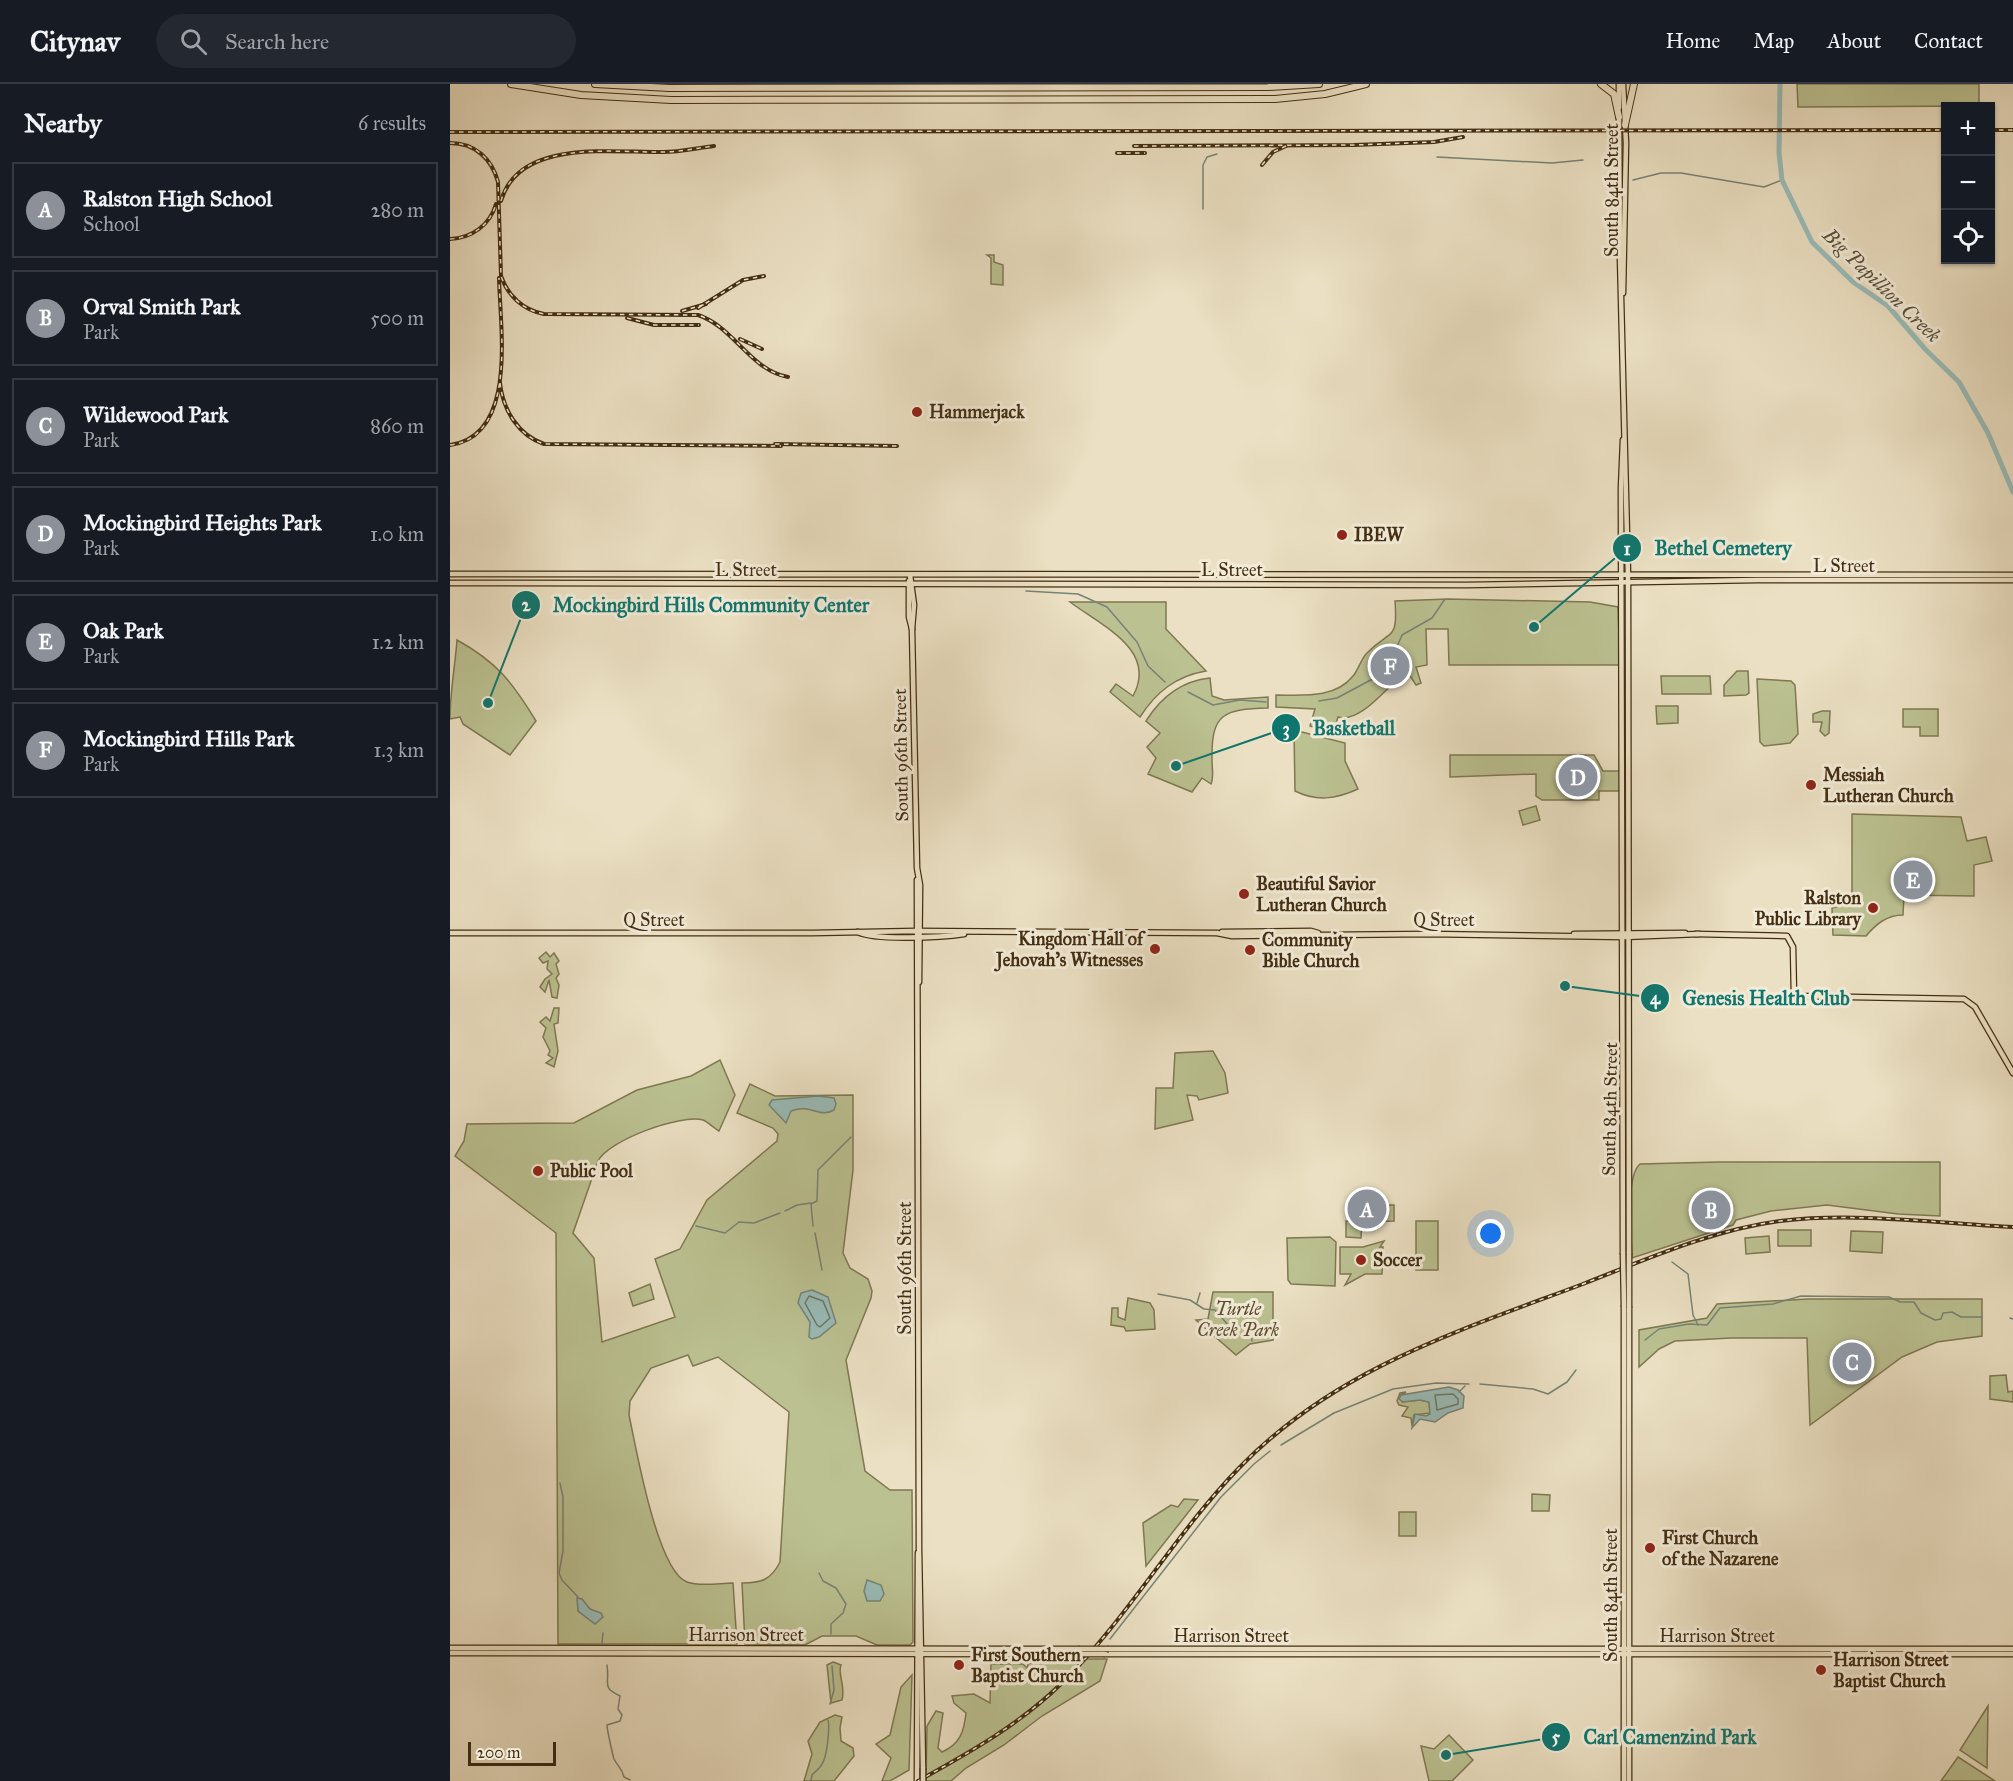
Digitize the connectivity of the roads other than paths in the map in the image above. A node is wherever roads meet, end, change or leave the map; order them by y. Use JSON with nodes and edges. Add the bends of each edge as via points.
{"nodes":[{"id":1,"x":512,"y":84,"type":"edge"},
{"id":2,"x":595,"y":84,"type":"edge"},
{"id":3,"x":1319,"y":84,"type":"edge"},
{"id":4,"x":1366,"y":84,"type":"edge"},
{"id":5,"x":1601,"y":84,"type":"edge"},
{"id":6,"x":1619,"y":84,"type":"edge"},
{"id":7,"x":1623,"y":84,"type":"edge"},
{"id":8,"x":1634,"y":84,"type":"edge"},
{"id":9,"x":1619,"y":117,"type":"junction"},
{"id":10,"x":1625,"y":125,"type":"junction"},
{"id":11,"x":1623,"y":296,"type":"junction"},
{"id":12,"x":1623,"y":437,"type":"junction"},
{"id":13,"x":450,"y":574,"type":"edge"},
{"id":14,"x":910,"y":575,"type":"junction"},
{"id":15,"x":2013,"y":575,"type":"edge"},
{"id":16,"x":1621,"y":576,"type":"junction"},
{"id":17,"x":1628,"y":576,"type":"junction"},
{"id":18,"x":2013,"y":580,"type":"edge"},
{"id":19,"x":450,"y":583,"type":"edge"},
{"id":20,"x":1621,"y":583,"type":"junction"},
{"id":21,"x":1628,"y":583,"type":"junction"},
{"id":22,"x":911,"y":584,"type":"junction"},
{"id":23,"x":450,"y":933,"type":"edge"},
{"id":24,"x":918,"y":933,"type":"junction"},
{"id":25,"x":1627,"y":934,"type":"junction"},
{"id":26,"x":2013,"y":1073,"type":"edge"},
{"id":27,"x":1626,"y":1307,"type":"junction"},
{"id":28,"x":1625,"y":1531,"type":"junction"},
{"id":29,"x":1630,"y":1564,"type":"junction"},
{"id":30,"x":450,"y":1648,"type":"edge"},
{"id":31,"x":2013,"y":1649,"type":"edge"},
{"id":32,"x":919,"y":1652,"type":"junction"},
{"id":33,"x":1627,"y":1652,"type":"junction"},
{"id":34,"x":450,"y":1653,"type":"edge"},
{"id":35,"x":2013,"y":1654,"type":"edge"},
{"id":36,"x":920,"y":1769,"type":"junction"},
{"id":37,"x":917,"y":1781,"type":"edge"},
{"id":38,"x":923,"y":1781,"type":"edge"},
{"id":39,"x":1624,"y":1781,"type":"edge"},
{"id":40,"x":1629,"y":1781,"type":"edge"}],
"edges":[{"from":1,"to":4,"type":"highway","via":[[598,97],[683,100],[1275,99],[1325,94]]},
{"from":2,"to":3,"type":"highway","via":[[734,88]]},
{"from":5,"to":9,"type":"highway","via":[[1614,94]]},
{"from":6,"to":9,"type":"main road","name":"South 84th Street"},
{"from":7,"to":10,"type":"main road","name":"South 84th Street"},
{"from":8,"to":10,"type":"highway"},
{"from":9,"to":11,"type":"main road","name":"South 84th Street"},
{"from":10,"to":11,"type":"main road","name":"South 84th Street"},
{"from":11,"to":12,"type":"main road","name":"South 84th Street"},
{"from":12,"to":16,"type":"main road","name":"South 84th Street"},
{"from":12,"to":17,"type":"main road","name":"South 84th Street"},
{"from":13,"to":14,"type":"main road","name":"L Street"},
{"from":14,"to":16,"type":"main road","name":"L Street"},
{"from":14,"to":22,"type":"main road","name":"South 96th Street"},
{"from":15,"to":17,"type":"main road","name":"L Street"},
{"from":16,"to":17,"type":"main road","name":"L Street"},
{"from":16,"to":20,"type":"main road","name":"South 84th Street"},
{"from":17,"to":21,"type":"main road","name":"South 84th Street"},
{"from":18,"to":21,"type":"main road","name":"L Street"},
{"from":19,"to":22,"type":"main road","name":"L Street"},
{"from":20,"to":21,"type":"main road","name":"L Street"},
{"from":20,"to":22,"type":"main road","name":"L Street"},
{"from":20,"to":25,"type":"main road","name":"South 84th Street"},
{"from":21,"to":25,"type":"main road","name":"South 84th Street"},
{"from":22,"to":24,"type":"main road","name":"South 96th Street"},
{"from":23,"to":24,"type":"main road","name":"Q Street"},
{"from":24,"to":25,"type":"main road","name":"Q Street"},
{"from":24,"to":32,"type":"main road","name":"South 96th Street"},
{"from":25,"to":26,"type":"main road","name":"Q Street","via":[[1782,935],[1793,947],[1794,996],[1964,999],[1975,1007]]},
{"from":25,"to":27,"type":"main road","name":"South 84th Street","bridge":true},
{"from":27,"to":28,"type":"main road","name":"South 84th Street"},
{"from":27,"to":29,"type":"main road","name":"South 84th Street"},
{"from":28,"to":29,"type":"main road"},
{"from":28,"to":33,"type":"main road","name":"South 84th Street"},
{"from":29,"to":33,"type":"main road","name":"South 84th Street"},
{"from":30,"to":32,"type":"main road","name":"Harrison Street"},
{"from":31,"to":33,"type":"main road","name":"Harrison Street"},
{"from":32,"to":33,"type":"main road","name":"Harrison Street","bridge":true},
{"from":32,"to":33,"type":"main road","name":"Harrison Street","bridge":true},
{"from":32,"to":34,"type":"main road","name":"Harrison Street"},
{"from":32,"to":36,"type":"main road","name":"South 96th Street"},
{"from":33,"to":35,"type":"main road","name":"Harrison Street"},
{"from":33,"to":39,"type":"main road","name":"South 84th Street"},
{"from":33,"to":40,"type":"main road","name":"South 84th Street"},
{"from":36,"to":37,"type":"main road","name":"South 96th Street"},
{"from":36,"to":38,"type":"main road","name":"South 96th Street","bridge":true}]}
